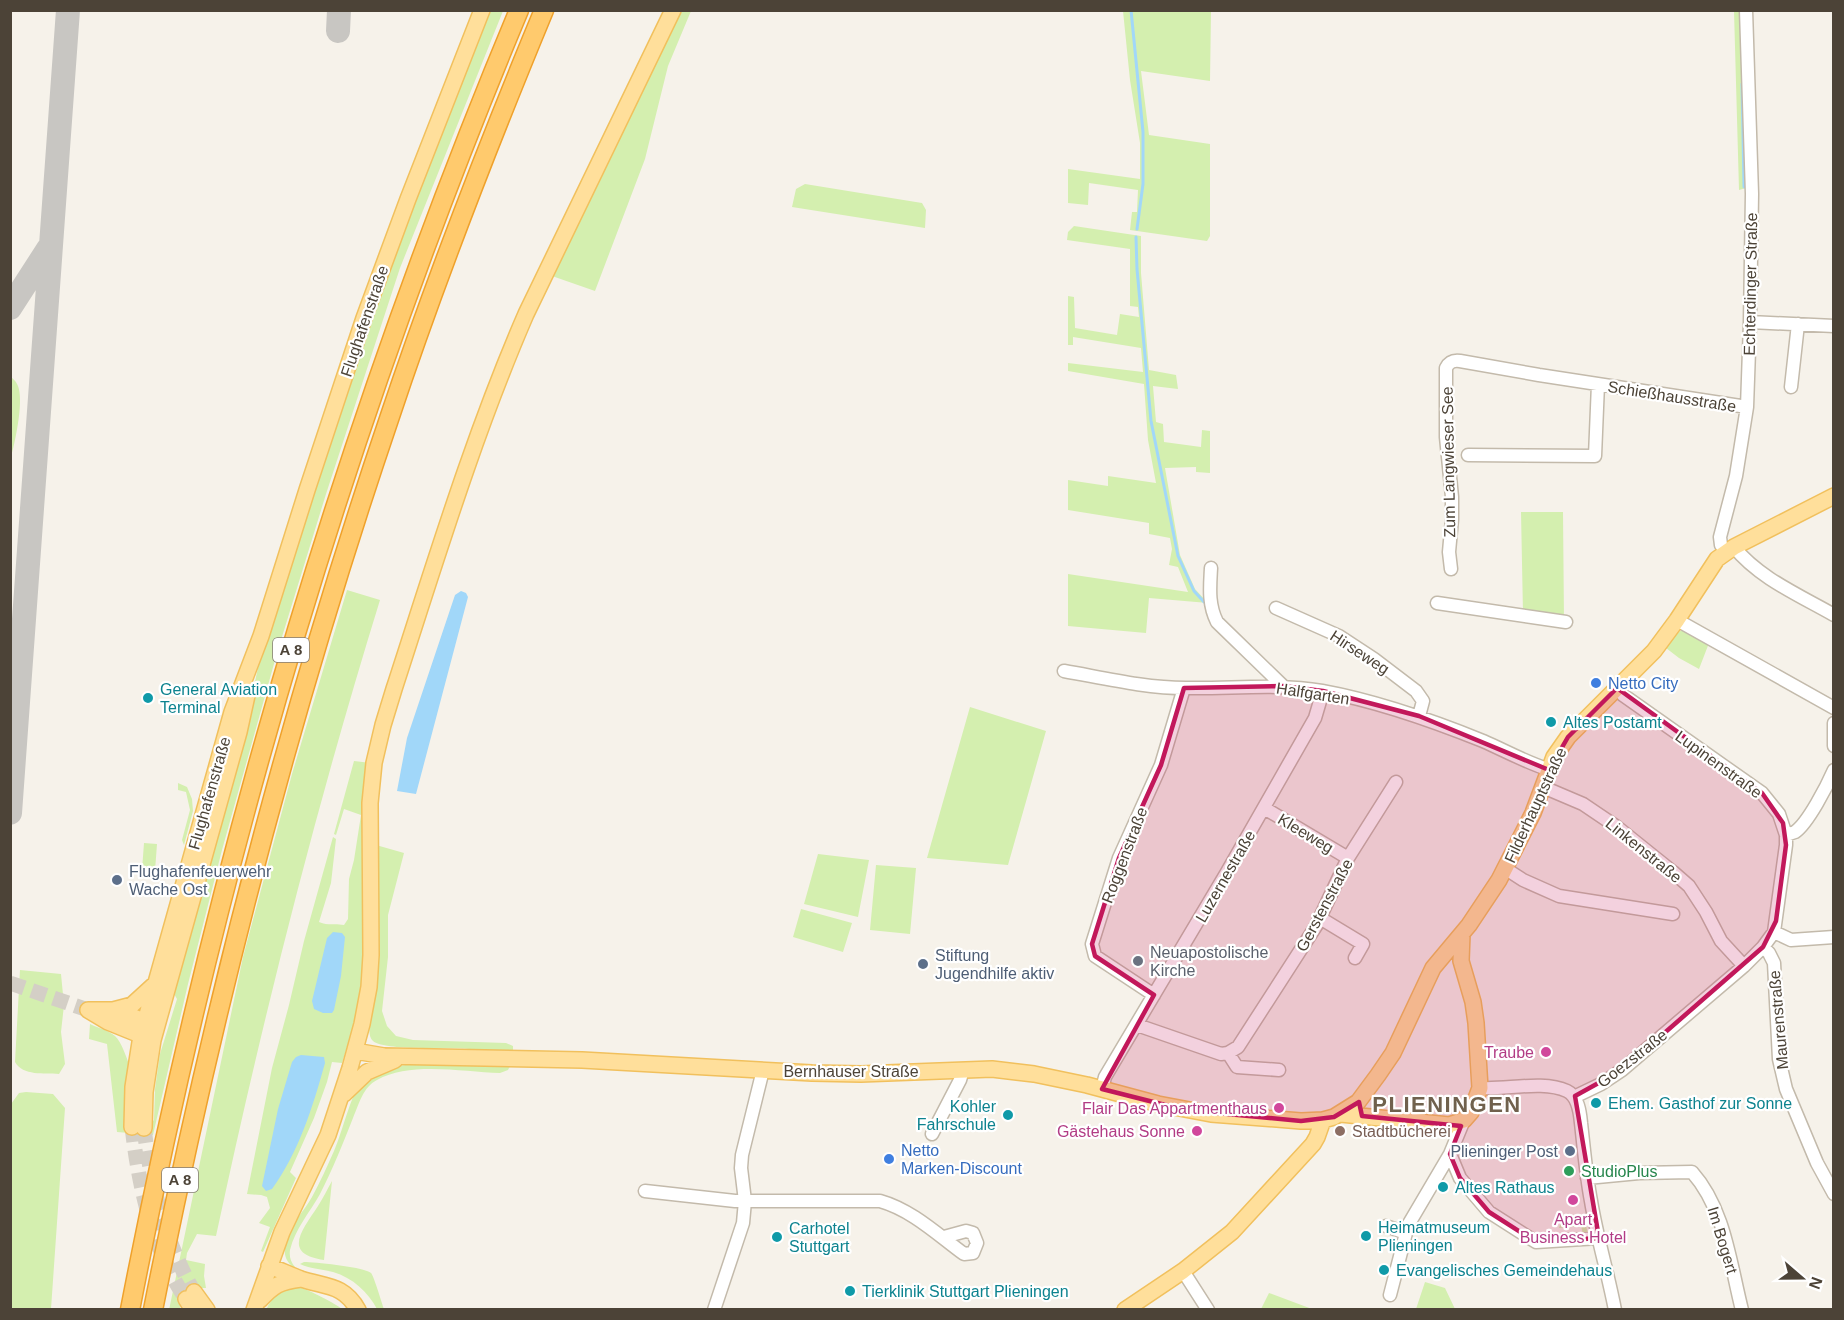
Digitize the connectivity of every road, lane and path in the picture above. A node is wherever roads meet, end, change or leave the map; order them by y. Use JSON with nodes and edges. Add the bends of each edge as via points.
{"nodes":[{"id":1,"x":482,"y":10,"type":"edge"},
{"id":2,"x":519,"y":10,"type":"edge"},
{"id":3,"x":544,"y":10,"type":"edge"},
{"id":4,"x":673,"y":10,"type":"edge"},
{"id":5,"x":1746,"y":10,"type":"edge"},
{"id":6,"x":1750,"y":322,"type":"junction"},
{"id":7,"x":1798,"y":324,"type":"junction"},
{"id":8,"x":1833,"y":326,"type":"edge"},
{"id":9,"x":1455,"y":360,"type":"joint"},
{"id":10,"x":1598,"y":384,"type":"junction"},
{"id":11,"x":1791,"y":387,"type":"dead end"},
{"id":12,"x":1747,"y":407,"type":"junction"},
{"id":13,"x":1468,"y":455,"type":"dead end"},
{"id":14,"x":1833,"y":496,"type":"edge"},
{"id":15,"x":1730,"y":549,"type":"junction"},
{"id":16,"x":1211,"y":568,"type":"dead end"},
{"id":17,"x":1451,"y":569,"type":"dead end"},
{"id":18,"x":1437,"y":603,"type":"dead end"},
{"id":19,"x":1276,"y":608,"type":"dead end"},
{"id":20,"x":1833,"y":615,"type":"edge"},
{"id":21,"x":1677,"y":620,"type":"junction"},
{"id":22,"x":1566,"y":622,"type":"dead end"},
{"id":23,"x":261,"y":636,"type":"junction"},
{"id":24,"x":1064,"y":671,"type":"dead end"},
{"id":25,"x":1283,"y":686,"type":"junction"},
{"id":26,"x":1184,"y":688,"type":"junction"},
{"id":27,"x":1617,"y":688,"type":"junction"},
{"id":28,"x":1323,"y":691,"type":"junction"},
{"id":29,"x":1833,"y":708,"type":"edge"},
{"id":30,"x":1419,"y":716,"type":"junction"},
{"id":31,"x":1833,"y":723,"type":"edge"},
{"id":32,"x":1833,"y":746,"type":"edge"},
{"id":33,"x":1550,"y":770,"type":"junction"},
{"id":34,"x":1833,"y":770,"type":"edge"},
{"id":35,"x":1396,"y":782,"type":"dead end"},
{"id":36,"x":1544,"y":787,"type":"junction"},
{"id":37,"x":1264,"y":808,"type":"junction"},
{"id":38,"x":1785,"y":835,"type":"junction"},
{"id":39,"x":1348,"y":858,"type":"junction"},
{"id":40,"x":1506,"y":869,"type":"junction"},
{"id":41,"x":1673,"y":914,"type":"dead end"},
{"id":42,"x":1320,"y":918,"type":"junction"},
{"id":43,"x":1774,"y":932,"type":"junction"},
{"id":44,"x":1462,"y":934,"type":"junction"},
{"id":45,"x":1833,"y":937,"type":"edge"},
{"id":46,"x":1763,"y":947,"type":"junction"},
{"id":47,"x":1355,"y":958,"type":"dead end"},
{"id":48,"x":1441,"y":958,"type":"junction"},
{"id":49,"x":1461,"y":961,"type":"junction"},
{"id":50,"x":1744,"y":966,"type":"junction"},
{"id":51,"x":155,"y":984,"type":"junction"},
{"id":52,"x":1154,"y":995,"type":"junction"},
{"id":53,"x":113,"y":1010,"type":"junction"},
{"id":54,"x":151,"y":1023,"type":"junction"},
{"id":55,"x":1137,"y":1025,"type":"junction"},
{"id":56,"x":147,"y":1038,"type":"junction"},
{"id":57,"x":355,"y":1051,"type":"junction"},
{"id":58,"x":1228,"y":1053,"type":"junction"},
{"id":59,"x":404,"y":1057,"type":"junction"},
{"id":60,"x":763,"y":1070,"type":"junction"},
{"id":61,"x":963,"y":1070,"type":"junction"},
{"id":62,"x":1279,"y":1070,"type":"dead end"},
{"id":63,"x":1480,"y":1088,"type":"junction"},
{"id":64,"x":1102,"y":1089,"type":"junction"},
{"id":65,"x":1574,"y":1097,"type":"junction"},
{"id":66,"x":340,"y":1099,"type":"junction"},
{"id":67,"x":1360,"y":1109,"type":"junction"},
{"id":68,"x":1323,"y":1120,"type":"junction"},
{"id":69,"x":1456,"y":1122,"type":"junction"},
{"id":70,"x":138,"y":1127,"type":"tunnel mouth"},
{"id":71,"x":932,"y":1134,"type":"dead end"},
{"id":72,"x":1450,"y":1154,"type":"junction"},
{"id":73,"x":1587,"y":1178,"type":"junction"},
{"id":74,"x":645,"y":1191,"type":"dead end"},
{"id":75,"x":1833,"y":1194,"type":"edge"},
{"id":76,"x":745,"y":1202,"type":"junction"},
{"id":77,"x":1386,"y":1226,"type":"dead end"},
{"id":78,"x":1406,"y":1233,"type":"junction"},
{"id":79,"x":944,"y":1237,"type":"dead end"},
{"id":80,"x":1599,"y":1238,"type":"junction"},
{"id":81,"x":269,"y":1266,"type":"junction"},
{"id":82,"x":1183,"y":1271,"type":"junction"},
{"id":83,"x":301,"y":1279,"type":"junction"},
{"id":84,"x":1390,"y":1294,"type":"dead end"},
{"id":85,"x":191,"y":1300,"type":"tunnel mouth"},
{"id":86,"x":255,"y":1307,"type":"edge"},
{"id":87,"x":130,"y":1310,"type":"edge"},
{"id":88,"x":153,"y":1310,"type":"edge"},
{"id":89,"x":207,"y":1310,"type":"edge"},
{"id":90,"x":358,"y":1310,"type":"edge"},
{"id":91,"x":714,"y":1310,"type":"edge"},
{"id":92,"x":1125,"y":1310,"type":"edge"},
{"id":93,"x":1208,"y":1310,"type":"edge"},
{"id":94,"x":1615,"y":1310,"type":"edge"},
{"id":95,"x":1742,"y":1310,"type":"edge"}],
"edges":[{"from":1,"to":23,"type":"main road","name":"Flughafenstraße","via":[[364,318]]},
{"from":2,"to":87,"type":"highway","number":"A 8","via":[[412,284],[345,478],[287,664],[194,1012]]},
{"from":3,"to":88,"type":"highway","number":"A 8","via":[[434,290],[314,652],[227,975]]},
{"from":4,"to":57,"type":"main road","via":[[504,365],[383,725],[370,803],[371,966]]},
{"from":5,"to":6,"type":"street","name":"Echterdinger Straße","via":[[1752,194]]},
{"from":6,"to":7,"type":"street"},
{"from":6,"to":12,"type":"street","name":"Echterdinger Straße"},
{"from":7,"to":8,"type":"street"},
{"from":7,"to":11,"type":"street"},
{"from":9,"to":10,"type":"street","name":"Schießhausstraße"},
{"from":9,"to":17,"type":"street","name":"Zum Langwieser See","via":[[1446,368]]},
{"from":10,"to":12,"type":"street","name":"Schießhausstraße"},
{"from":10,"to":13,"type":"street","name":"Schießhausstraße","via":[[1595,456]]},
{"from":12,"to":15,"type":"street","name":"Echterdinger Straße","via":[[1741,454],[1720,537],[1721,545]]},
{"from":14,"to":15,"type":"main road","name":"Filderhauptstraße"},
{"from":15,"to":20,"type":"street"},
{"from":15,"to":21,"type":"main road","name":"Filderhauptstraße","via":[[1710,568]]},
{"from":16,"to":25,"type":"street","via":[[1210,603],[1217,622]]},
{"from":18,"to":22,"type":"street"},
{"from":19,"to":30,"type":"street","name":"Hirseweg","via":[[1339,636],[1383,666],[1416,691],[1423,701]]},
{"from":21,"to":27,"type":"main road","name":"Filderhauptstraße","via":[[1654,651]]},
{"from":21,"to":29,"type":"street"},
{"from":23,"to":51,"type":"main road","name":"Flughafenstraße","via":[[232,712]]},
{"from":23,"to":54,"type":"main road","name":"Flughafenstraße","via":[[239,732]]},
{"from":24,"to":26,"type":"street","name":"Halfgarten"},
{"from":25,"to":26,"type":"street","name":"Halfgarten"},
{"from":25,"to":28,"type":"street","name":"Halfgarten"},
{"from":26,"to":52,"type":"street","name":"Roggenstraße","via":[[1161,765],[1119,858],[1092,944],[1095,956]]},
{"from":27,"to":33,"type":"main road","name":"Filderhauptstraße","via":[[1568,737]]},
{"from":27,"to":38,"type":"street","name":"Lupinenstraße","via":[[1762,794],[1779,814]]},
{"from":28,"to":30,"type":"street","name":"Halfgarten"},
{"from":28,"to":37,"type":"street","name":"Luzernestraße","via":[[1315,718]]},
{"from":30,"to":33,"type":"street","name":"Halfgarten"},
{"from":31,"to":32,"type":"street"},
{"from":33,"to":36,"type":"main road","name":"Filderhauptstraße"},
{"from":34,"to":38,"type":"street","via":[[1802,824]]},
{"from":35,"to":39,"type":"street","name":"Gerstenstraße"},
{"from":36,"to":40,"type":"main road","name":"Filderhauptstraße"},
{"from":36,"to":50,"type":"street","name":"Linkenstraße","via":[[1583,804],[1674,872],[1689,886],[1721,941]]},
{"from":37,"to":39,"type":"street","name":"Kleeweg"},
{"from":37,"to":52,"type":"street","name":"Luzernestraße"},
{"from":38,"to":43,"type":"street","name":"Lupinenstraße"},
{"from":39,"to":42,"type":"street","name":"Gerstenstraße"},
{"from":40,"to":41,"type":"street","via":[[1559,896]]},
{"from":40,"to":44,"type":"main road","name":"Filderhauptstraße"},
{"from":42,"to":47,"type":"street","via":[[1363,944]]},
{"from":42,"to":58,"type":"street","name":"Gerstenstraße","via":[[1238,1047]]},
{"from":43,"to":45,"type":"street","via":[[1791,940]]},
{"from":43,"to":46,"type":"street","name":"Goezstraße"},
{"from":44,"to":48,"type":"main road","name":"Filderhauptstraße"},
{"from":44,"to":49,"type":"main road"},
{"from":46,"to":50,"type":"street","name":"Goezstraße"},
{"from":46,"to":75,"type":"street","name":"Maurenstraße","via":[[1774,963],[1779,1059],[1786,1089]]},
{"from":48,"to":49,"type":"main road"},
{"from":48,"to":67,"type":"main road","name":"Filderhauptstraße"},
{"from":49,"to":63,"type":"main road","via":[[1473,1002]]},
{"from":50,"to":65,"type":"street","name":"Goezstraße","via":[[1622,1070]]},
{"from":51,"to":53,"type":"main road","via":[[132,1005]]},
{"from":51,"to":54,"type":"main road","name":"Flughafenstraße"},
{"from":52,"to":55,"type":"street","name":"Luzernestraße"},
{"from":53,"to":54,"type":"main road"},
{"from":53,"to":56,"type":"main road","via":[[88,1010]]},
{"from":54,"to":56,"type":"main road"},
{"from":55,"to":58,"type":"street","via":[[1221,1054]]},
{"from":55,"to":64,"type":"street","name":"Luzernestraße","via":[[1105,1077]]},
{"from":56,"to":70,"type":"main road","via":[[133,1087]]},
{"from":57,"to":59,"type":"main road","name":"Bernhauser Straße"},
{"from":57,"to":66,"type":"main road"},
{"from":58,"to":62,"type":"street","via":[[1237,1067]]},
{"from":59,"to":60,"type":"main road","name":"Bernhauser Straße","via":[[582,1060]]},
{"from":59,"to":66,"type":"main road","via":[[369,1070]]},
{"from":60,"to":61,"type":"main road","name":"Bernhauser Straße","via":[[861,1074]]},
{"from":60,"to":76,"type":"street","via":[[742,1155]]},
{"from":61,"to":64,"type":"main road","name":"Bernhauser Straße","via":[[1017,1071]]},
{"from":61,"to":71,"type":"street"},
{"from":63,"to":65,"type":"street","via":[[1543,1087],[1566,1090]]},
{"from":63,"to":69,"type":"main road","via":[[1474,1108]]},
{"from":64,"to":68,"type":"main road","name":"Bernhauser Straße","via":[[1202,1113]]},
{"from":65,"to":73,"type":"street","via":[[1580,1115]]},
{"from":66,"to":81,"type":"main road","via":[[325,1143]]},
{"from":67,"to":68,"type":"main road","name":"Bernhauser Straße"},
{"from":67,"to":69,"type":"main road"},
{"from":68,"to":82,"type":"main road","via":[[1313,1144],[1273,1188],[1232,1232]]},
{"from":69,"to":72,"type":"street","via":[[1456,1140]]},
{"from":72,"to":78,"type":"street"},
{"from":72,"to":80,"type":"street","via":[[1460,1178],[1489,1212],[1536,1242]]},
{"from":73,"to":80,"type":"street"},
{"from":73,"to":95,"type":"street","name":"Im Bogert","via":[[1692,1172],[1718,1214]]},
{"from":74,"to":76,"type":"street"},
{"from":76,"to":79,"type":"street","via":[[880,1201],[896,1205]]},
{"from":76,"to":91,"type":"street","via":[[743,1222]]},
{"from":77,"to":78,"type":"street"},
{"from":78,"to":84,"type":"street"},
{"from":80,"to":94,"type":"street"},
{"from":81,"to":83,"type":"main road"},
{"from":81,"to":86,"type":"main road"},
{"from":82,"to":92,"type":"main road"},
{"from":82,"to":93,"type":"street"},
{"from":83,"to":86,"type":"main road","via":[[279,1283]]},
{"from":83,"to":90,"type":"main road","via":[[340,1290]]},
{"from":85,"to":89,"type":"main road"}]}
